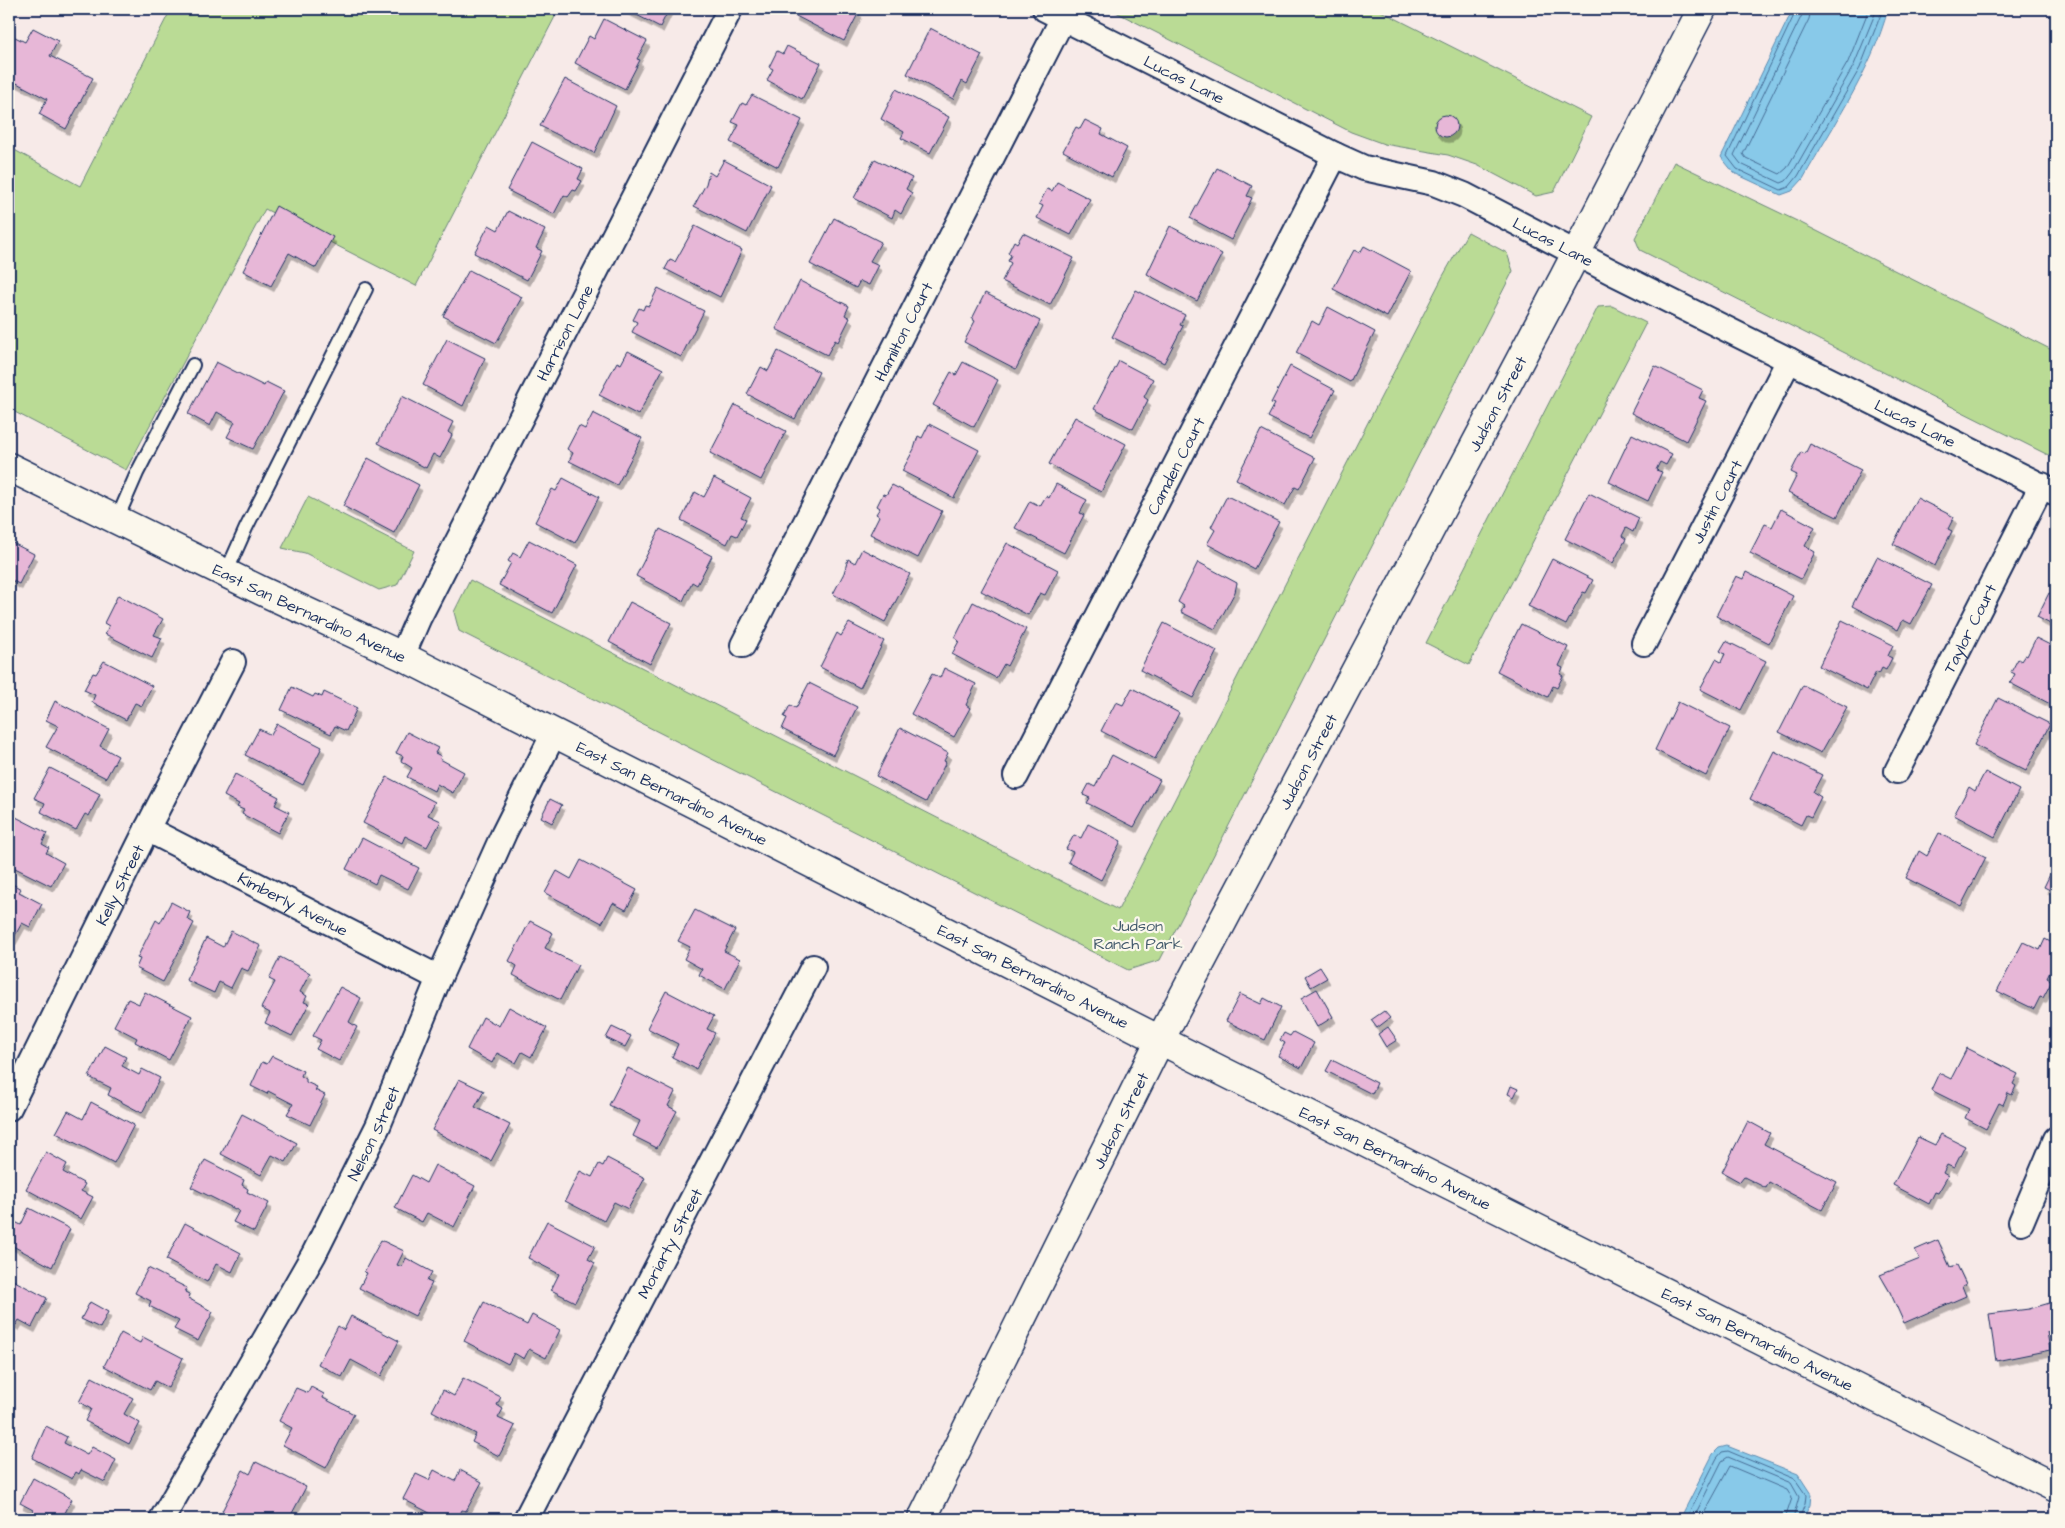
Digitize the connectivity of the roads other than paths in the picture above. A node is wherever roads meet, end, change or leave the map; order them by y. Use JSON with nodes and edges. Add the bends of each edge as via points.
{"nodes":[{"id":1,"x":730,"y":9,"type":"edge"},
{"id":2,"x":1702,"y":9,"type":"edge"},
{"id":3,"x":1054,"y":13,"type":"edge"},
{"id":4,"x":1334,"y":155,"type":"junction"},
{"id":5,"x":1576,"y":254,"type":"junction"},
{"id":6,"x":366,"y":289,"type":"dead end"},
{"id":7,"x":1789,"y":360,"type":"junction"},
{"id":8,"x":193,"y":365,"type":"dead end"},
{"id":9,"x":9,"y":467,"type":"edge"},
{"id":10,"x":2049,"y":489,"type":"edge"},
{"id":11,"x":117,"y":519,"type":"junction"},
{"id":12,"x":226,"y":573,"type":"junction"},
{"id":13,"x":1644,"y":643,"type":"dead end"},
{"id":14,"x":744,"y":645,"type":"dead end"},
{"id":15,"x":402,"y":656,"type":"junction"},
{"id":16,"x":233,"y":662,"type":"dead end"},
{"id":17,"x":554,"y":733,"type":"junction"},
{"id":18,"x":1897,"y":771,"type":"dead end"},
{"id":19,"x":1016,"y":776,"type":"dead end"},
{"id":20,"x":147,"y":829,"type":"junction"},
{"id":21,"x":813,"y":967,"type":"dead end"},
{"id":22,"x":439,"y":978,"type":"junction"},
{"id":23,"x":1160,"y":1040,"type":"junction"},
{"id":24,"x":9,"y":1108,"type":"edge"},
{"id":25,"x":2056,"y":1139,"type":"edge"},
{"id":26,"x":2021,"y":1222,"type":"dead end"},
{"id":27,"x":2056,"y":1488,"type":"edge"},
{"id":28,"x":162,"y":1519,"type":"edge"},
{"id":29,"x":526,"y":1519,"type":"edge"},
{"id":30,"x":922,"y":1519,"type":"edge"}],
"edges":[{"from":1,"to":15,"type":"street","name":"Harrison Lane"},
{"from":2,"to":5,"type":"street","name":"Judson Street"},
{"from":3,"to":4,"type":"street","name":"Lucas Lane"},
{"from":3,"to":14,"type":"street","name":"Hamilton Court"},
{"from":4,"to":5,"type":"street","name":"Lucas Lane","via":[[1364,168],[1434,183],[1464,195]]},
{"from":4,"to":19,"type":"street","name":"Camden Court"},
{"from":5,"to":7,"type":"street","name":"Lucas Lane"},
{"from":5,"to":23,"type":"street","name":"Judson Street"},
{"from":6,"to":12,"type":"lane"},
{"from":7,"to":10,"type":"street","name":"Lucas Lane"},
{"from":7,"to":13,"type":"street","name":"Justin Court"},
{"from":8,"to":11,"type":"lane"},
{"from":9,"to":11,"type":"street","name":"East San Bernardino Avenue"},
{"from":10,"to":18,"type":"street","name":"Taylor Court"},
{"from":11,"to":12,"type":"street","name":"East San Bernardino Avenue"},
{"from":12,"to":15,"type":"street","name":"East San Bernardino Avenue"},
{"from":15,"to":17,"type":"street","name":"East San Bernardino Avenue"},
{"from":16,"to":20,"type":"street","name":"Kelly Street"},
{"from":17,"to":22,"type":"street","name":"Nelson Street","via":[[504,832]]},
{"from":17,"to":23,"type":"street","name":"East San Bernardino Avenue"},
{"from":20,"to":22,"type":"street","name":"Kimberly Avenue"},
{"from":20,"to":24,"type":"street","name":"Kelly Street"},
{"from":21,"to":29,"type":"street","name":"Moriarty Street"},
{"from":22,"to":28,"type":"street","name":"Nelson Street","via":[[378,1126],[318,1245]]},
{"from":23,"to":27,"type":"street","name":"East San Bernardino Avenue"},
{"from":23,"to":30,"type":"street","name":"Judson Street"},
{"from":25,"to":26,"type":"street"}]}
